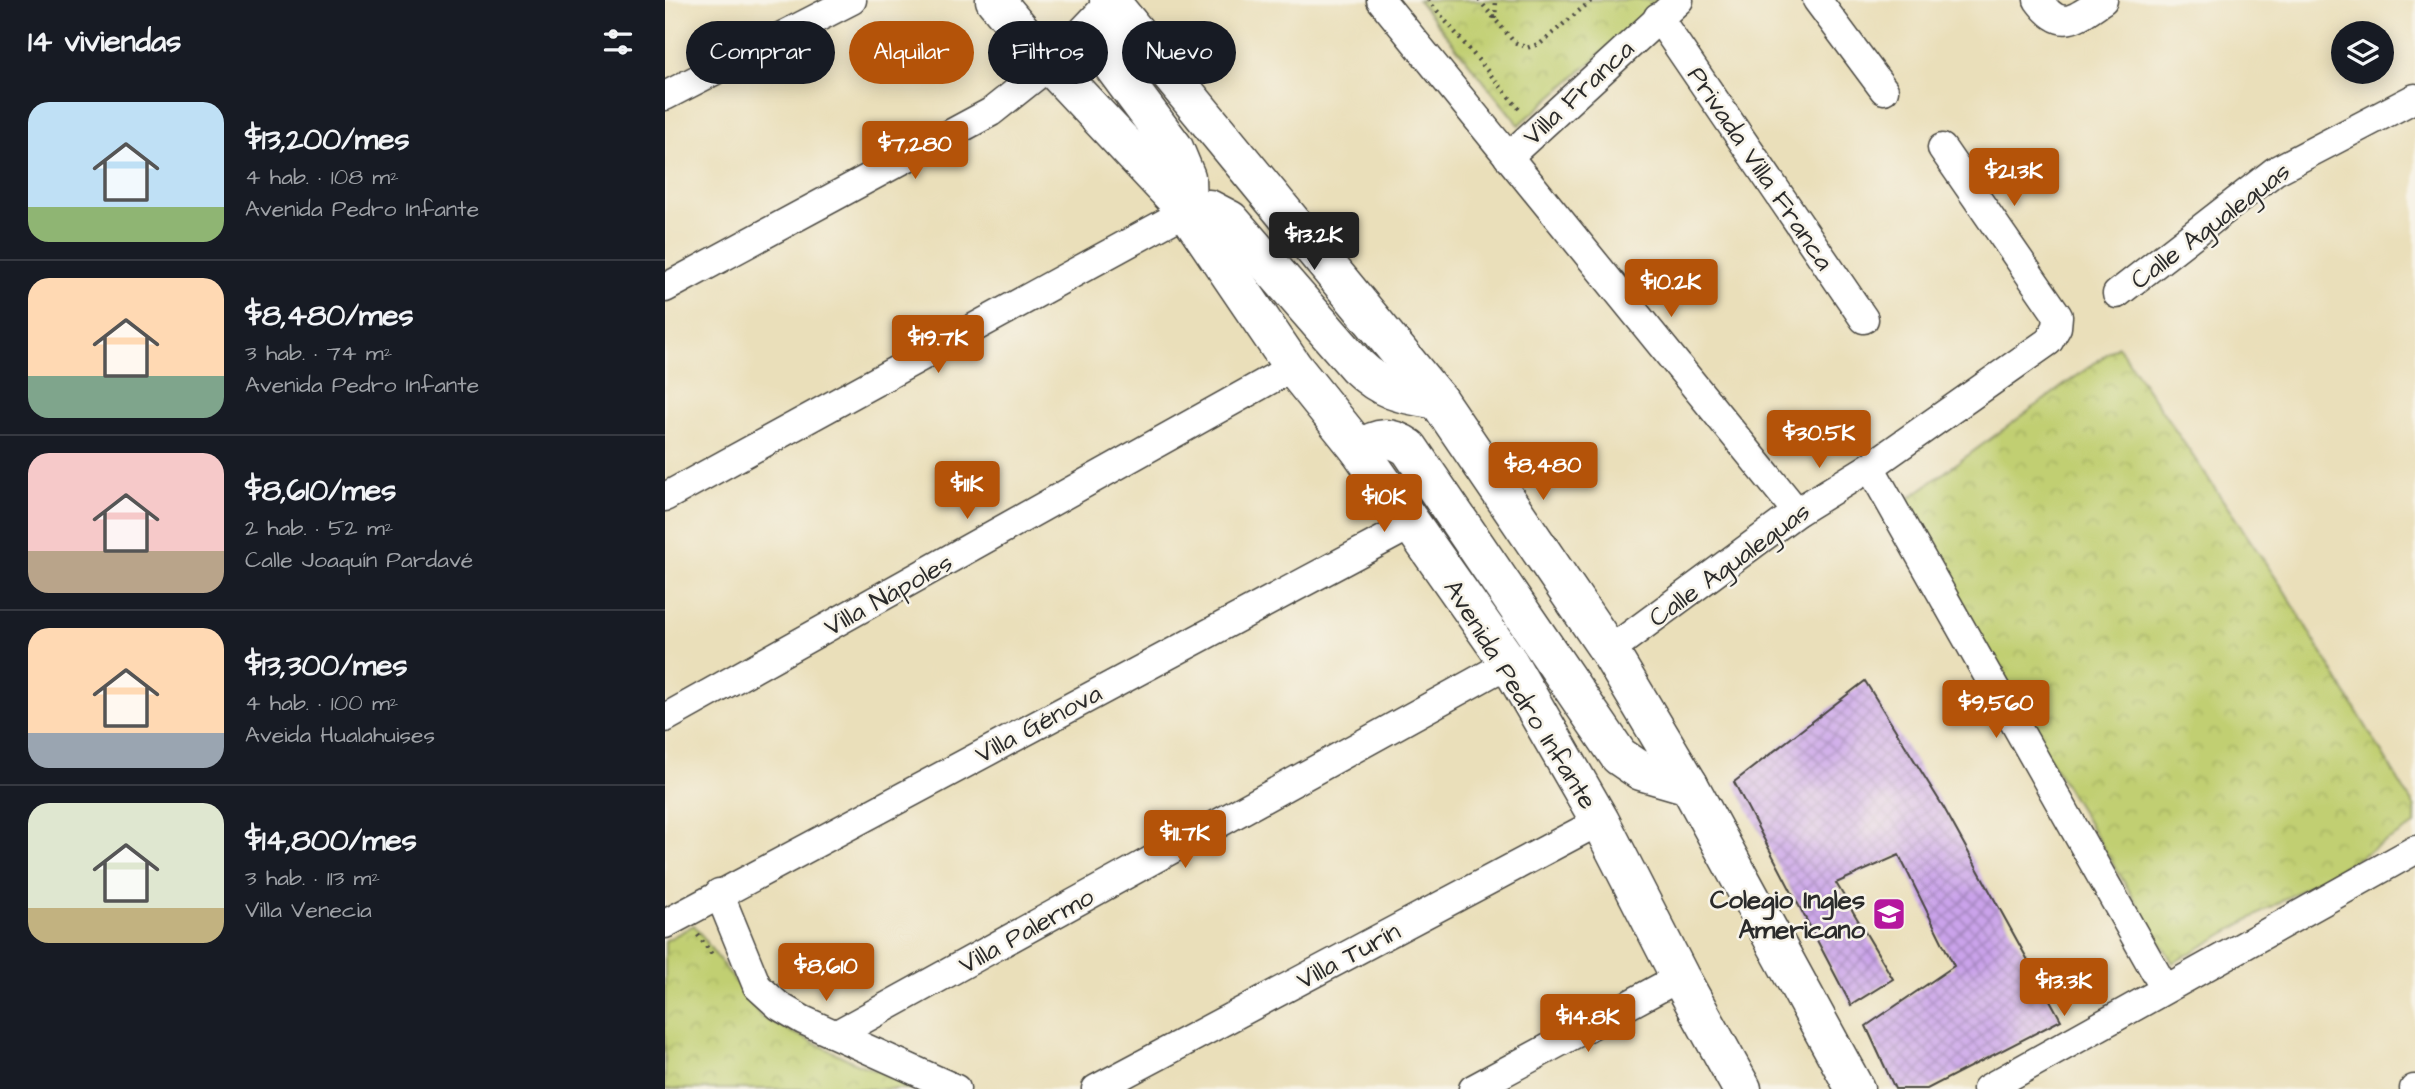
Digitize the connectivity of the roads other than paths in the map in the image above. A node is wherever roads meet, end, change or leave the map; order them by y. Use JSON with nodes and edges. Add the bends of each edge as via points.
{"nodes":[{"id":1,"x":852,"y":0,"type":"edge"},
{"id":2,"x":995,"y":0,"type":"edge"},
{"id":3,"x":1381,"y":0,"type":"edge"},
{"id":4,"x":1817,"y":0,"type":"edge"},
{"id":5,"x":2038,"y":0,"type":"edge"},
{"id":6,"x":2103,"y":0,"type":"edge"},
{"id":7,"x":1116,"y":8,"type":"edge"},
{"id":8,"x":1669,"y":9,"type":"edge"},
{"id":9,"x":1013,"y":21,"type":"edge"},
{"id":10,"x":1101,"y":21,"type":"edge"},
{"id":11,"x":1027,"y":84,"type":"edge"},
{"id":12,"x":1068,"y":84,"type":"edge"},
{"id":13,"x":1884,"y":90,"type":"dead end"},
{"id":14,"x":665,"y":96,"type":"edge"},
{"id":15,"x":2415,"y":97,"type":"edge"},
{"id":16,"x":1942,"y":148,"type":"dead end"},
{"id":17,"x":1508,"y":157,"type":"junction"},
{"id":18,"x":1187,"y":211,"type":"junction"},
{"id":19,"x":665,"y":288,"type":"edge"},
{"id":20,"x":2117,"y":294,"type":"dead end"},
{"id":21,"x":1864,"y":319,"type":"dead end"},
{"id":22,"x":1293,"y":368,"type":"junction"},
{"id":23,"x":1438,"y":400,"type":"junction"},
{"id":24,"x":1359,"y":449,"type":"junction"},
{"id":25,"x":1870,"y":467,"type":"junction"},
{"id":26,"x":665,"y":496,"type":"edge"},
{"id":27,"x":1797,"y":512,"type":"junction"},
{"id":28,"x":1413,"y":524,"type":"junction"},
{"id":29,"x":1609,"y":651,"type":"junction"},
{"id":30,"x":1509,"y":663,"type":"junction"},
{"id":31,"x":665,"y":718,"type":"edge"},
{"id":32,"x":1689,"y":785,"type":"junction"},
{"id":33,"x":1600,"y":821,"type":"junction"},
{"id":34,"x":2415,"y":850,"type":"edge"},
{"id":35,"x":719,"y":893,"type":"junction"},
{"id":36,"x":665,"y":924,"type":"edge"},
{"id":37,"x":1680,"y":977,"type":"junction"},
{"id":38,"x":2165,"y":989,"type":"junction"},
{"id":39,"x":837,"y":1034,"type":"junction"},
{"id":40,"x":956,"y":1089,"type":"edge"},
{"id":41,"x":1096,"y":1089,"type":"edge"},
{"id":42,"x":1473,"y":1089,"type":"edge"},
{"id":43,"x":1742,"y":1089,"type":"edge"},
{"id":44,"x":1855,"y":1089,"type":"edge"},
{"id":45,"x":1987,"y":1089,"type":"edge"}],
"edges":[{"from":1,"to":14,"type":"street"},
{"from":2,"to":9,"type":"main road","name":"Avenida Pedro Infante"},
{"from":3,"to":17,"type":"street"},
{"from":4,"to":13,"type":"street"},
{"from":5,"to":6,"type":"street","via":[[2051,17],[2062,21],[2080,16]]},
{"from":7,"to":10,"type":"street"},
{"from":7,"to":18,"type":"main road","via":[[1104,54],[1174,148],[1186,177]]},
{"from":7,"to":23,"type":"main road"},
{"from":8,"to":17,"type":"street","name":"Villa Franca"},
{"from":8,"to":21,"type":"street","name":"Privada Villa Franca"},
{"from":11,"to":19,"type":"street","via":[[991,113]]},
{"from":12,"to":18,"type":"main road","name":"Avenida Pedro Infante"},
{"from":15,"to":20,"type":"street","name":"Calle Agualeguas","via":[[2275,171]]},
{"from":16,"to":25,"type":"street","name":"Calle Agualeguas","via":[[2046,295],[2058,316],[2057,327],[2049,341]]},
{"from":17,"to":27,"type":"street"},
{"from":18,"to":22,"type":"main road","name":"Avenida Pedro Infante"},
{"from":18,"to":23,"type":"main road","via":[[1209,209],[1230,220],[1376,384]]},
{"from":18,"to":26,"type":"street"},
{"from":22,"to":24,"type":"main road","name":"Avenida Pedro Infante"},
{"from":22,"to":31,"type":"street","name":"Villa Nápoles"},
{"from":23,"to":29,"type":"main road"},
{"from":24,"to":28,"type":"main road","name":"Avenida Pedro Infante"},
{"from":24,"to":32,"type":"main road","via":[[1383,438],[1409,448],[1619,756],[1641,771]]},
{"from":25,"to":27,"type":"street","name":"Calle Agualeguas"},
{"from":25,"to":38,"type":"street"},
{"from":27,"to":29,"type":"street","name":"Calle Agualeguas"},
{"from":28,"to":30,"type":"main road","name":"Avenida Pedro Infante"},
{"from":28,"to":35,"type":"street","name":"Villa Génova"},
{"from":29,"to":32,"type":"main road"},
{"from":30,"to":33,"type":"main road","name":"Avenida Pedro Infante"},
{"from":30,"to":39,"type":"street","name":"Villa Palermo"},
{"from":32,"to":44,"type":"main road"},
{"from":33,"to":37,"type":"main road","name":"Avenida Pedro Infante"},
{"from":33,"to":41,"type":"street","name":"Villa Turín"},
{"from":34,"to":38,"type":"street"},
{"from":35,"to":36,"type":"street","name":"Villa Génova"},
{"from":35,"to":39,"type":"street","via":[[757,986],[779,1006]]},
{"from":37,"to":42,"type":"street"},
{"from":37,"to":43,"type":"main road","name":"Avenida Pedro Infante"},
{"from":38,"to":45,"type":"street"},
{"from":39,"to":40,"type":"street"}]}
